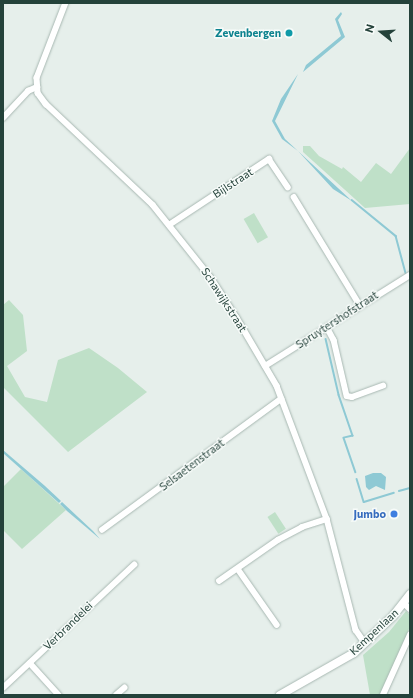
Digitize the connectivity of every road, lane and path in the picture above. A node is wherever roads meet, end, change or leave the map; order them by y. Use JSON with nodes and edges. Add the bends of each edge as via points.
{"nodes":[{"id":1,"x":66,"y":3,"type":"edge"},
{"id":2,"x":36,"y":86,"type":"junction"},
{"id":3,"x":3,"y":118,"type":"edge"},
{"id":4,"x":288,"y":187,"type":"dead end"},
{"id":5,"x":294,"y":196,"type":"dead end"},
{"id":6,"x":169,"y":225,"type":"junction"},
{"id":7,"x":410,"y":275,"type":"edge"},
{"id":8,"x":360,"y":305,"type":"junction"},
{"id":9,"x":327,"y":327,"type":"junction"},
{"id":10,"x":265,"y":366,"type":"junction"},
{"id":11,"x":382,"y":386,"type":"dead end"},
{"id":12,"x":282,"y":400,"type":"junction"},
{"id":13,"x":327,"y":519,"type":"junction"},
{"id":14,"x":102,"y":530,"type":"dead end"},
{"id":15,"x":134,"y":565,"type":"dead end"},
{"id":16,"x":238,"y":569,"type":"junction"},
{"id":17,"x":219,"y":581,"type":"dead end"},
{"id":18,"x":410,"y":594,"type":"edge"},
{"id":19,"x":404,"y":603,"type":"junction"},
{"id":20,"x":410,"y":609,"type":"edge"},
{"id":21,"x":277,"y":625,"type":"dead end"},
{"id":22,"x":410,"y":635,"type":"edge"},
{"id":23,"x":365,"y":643,"type":"junction"},
{"id":24,"x":30,"y":663,"type":"junction"},
{"id":25,"x":3,"y":688,"type":"edge"},
{"id":26,"x":124,"y":688,"type":"dead end"},
{"id":27,"x":59,"y":695,"type":"edge"},
{"id":28,"x":116,"y":695,"type":"edge"},
{"id":29,"x":280,"y":695,"type":"edge"},
{"id":30,"x":383,"y":695,"type":"edge"}],
"edges":[{"from":1,"to":2,"type":"street"},
{"from":2,"to":3,"type":"street"},
{"from":2,"to":6,"type":"street","name":"Schawijkstraat","via":[[46,104],[128,180]]},
{"from":4,"to":6,"type":"street","name":"Bijlstraat","via":[[269,159]]},
{"from":5,"to":8,"type":"street"},
{"from":6,"to":10,"type":"street","name":"Schawijkstraat","via":[[225,298]]},
{"from":7,"to":8,"type":"street","name":"Spruytershofstraat"},
{"from":8,"to":9,"type":"street","name":"Spruytershofstraat"},
{"from":9,"to":10,"type":"street","name":"Spruytershofstraat"},
{"from":9,"to":11,"type":"street","via":[[334,340],[347,396],[352,397]]},
{"from":10,"to":12,"type":"street","name":"Schawijkstraat"},
{"from":12,"to":13,"type":"street","name":"Schawijkstraat"},
{"from":12,"to":14,"type":"street","name":"Selsaetenstraat"},
{"from":13,"to":16,"type":"street","via":[[302,527],[278,540]]},
{"from":13,"to":23,"type":"street","name":"Schawijkstraat","via":[[355,628]]},
{"from":15,"to":24,"type":"street","name":"Verbrandelei"},
{"from":16,"to":17,"type":"street"},
{"from":16,"to":21,"type":"street"},
{"from":18,"to":19,"type":"main road","name":"Kempenlaan"},
{"from":19,"to":20,"type":"street"},
{"from":19,"to":23,"type":"main road","name":"Kempenlaan"},
{"from":22,"to":30,"type":"street"},
{"from":23,"to":29,"type":"main road","name":"Kempenlaan","via":[[348,657]]},
{"from":24,"to":25,"type":"street","name":"Verbrandelei"},
{"from":24,"to":27,"type":"street"},
{"from":26,"to":28,"type":"street"}]}
